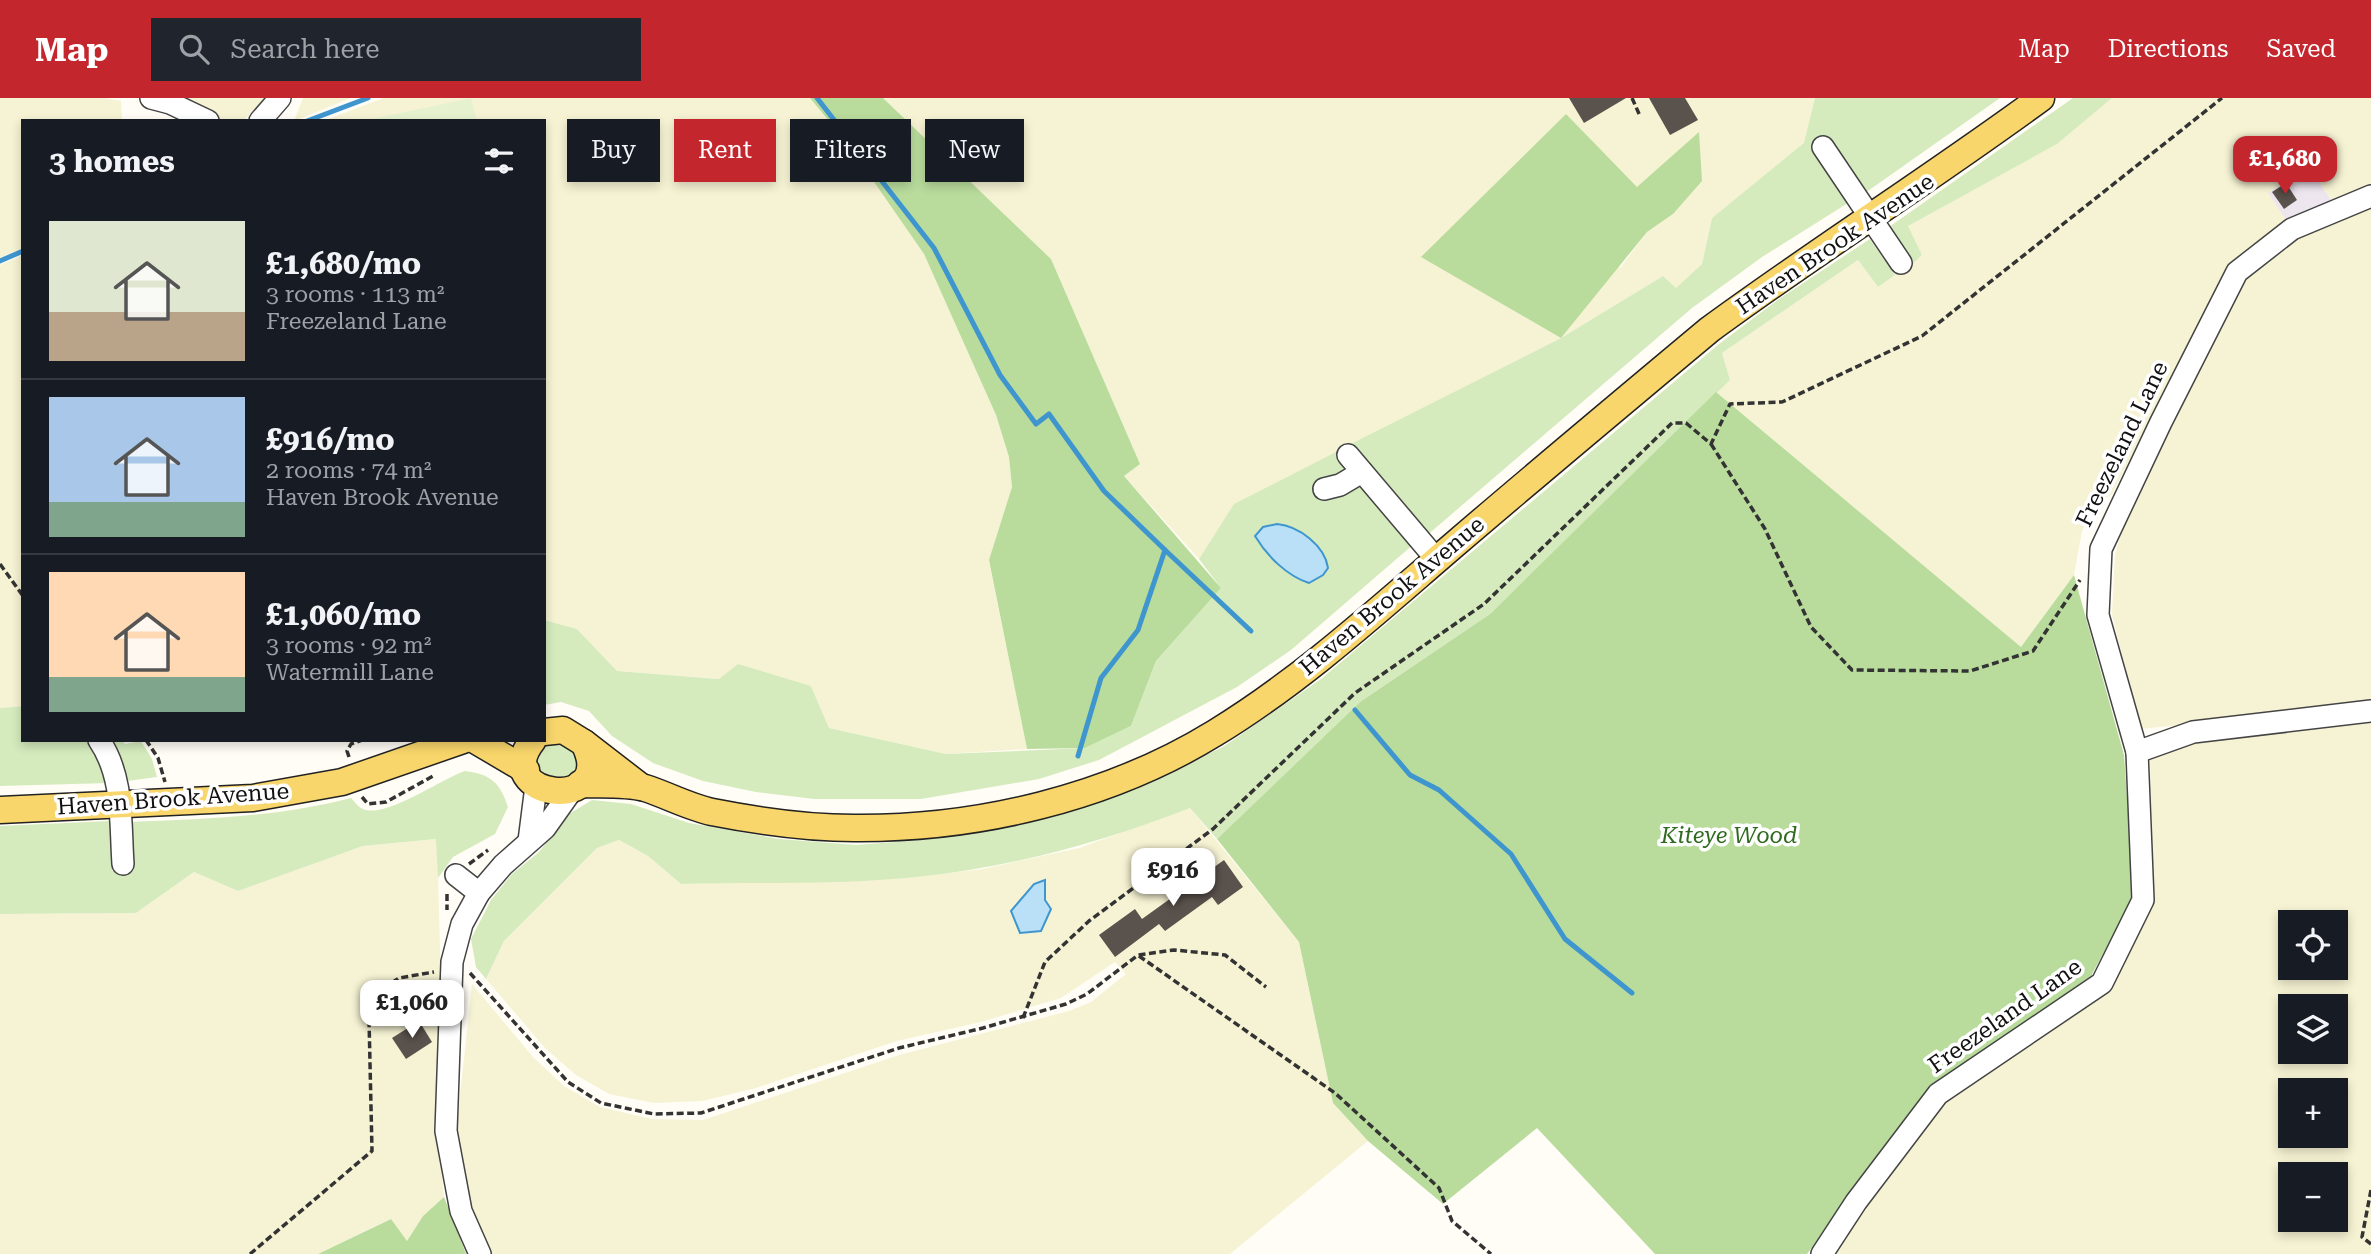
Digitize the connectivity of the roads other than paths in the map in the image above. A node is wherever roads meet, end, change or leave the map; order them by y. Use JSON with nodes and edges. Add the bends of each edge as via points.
{"nodes":[{"id":1,"x":151,"y":98,"type":"edge"},
{"id":2,"x":280,"y":98,"type":"edge"},
{"id":3,"x":2041,"y":98,"type":"edge"},
{"id":4,"x":204,"y":119,"type":"edge"},
{"id":5,"x":262,"y":119,"type":"edge"},
{"id":6,"x":1823,"y":147,"type":"dead end"},
{"id":7,"x":2371,"y":196,"type":"edge"},
{"id":8,"x":1871,"y":218,"type":"junction"},
{"id":9,"x":1901,"y":262,"type":"dead end"},
{"id":10,"x":1348,"y":455,"type":"dead end"},
{"id":11,"x":1362,"y":471,"type":"junction"},
{"id":12,"x":1324,"y":489,"type":"dead end"},
{"id":13,"x":1437,"y":560,"type":"junction"},
{"id":14,"x":2371,"y":711,"type":"edge"},
{"id":15,"x":546,"y":732,"type":"edge"},
{"id":16,"x":100,"y":742,"type":"edge"},
{"id":17,"x":457,"y":742,"type":"edge"},
{"id":18,"x":478,"y":742,"type":"edge"},
{"id":19,"x":532,"y":742,"type":"edge"},
{"id":20,"x":584,"y":743,"type":"junction"},
{"id":21,"x":2137,"y":751,"type":"junction"},
{"id":22,"x":531,"y":778,"type":"junction"},
{"id":23,"x":576,"y":787,"type":"junction"},
{"id":24,"x":641,"y":787,"type":"junction"},
{"id":25,"x":119,"y":805,"type":"junction"},
{"id":26,"x":0,"y":810,"type":"edge"},
{"id":27,"x":529,"y":841,"type":"junction"},
{"id":28,"x":122,"y":864,"type":"dead end"},
{"id":29,"x":456,"y":875,"type":"road end"},
{"id":30,"x":479,"y":893,"type":"junction"},
{"id":31,"x":480,"y":1254,"type":"edge"},
{"id":32,"x":1822,"y":1254,"type":"edge"}],
"edges":[{"from":1,"to":4,"type":"street"},
{"from":2,"to":5,"type":"street"},
{"from":3,"to":8,"type":"main road","name":"Haven Brook Avenue"},
{"from":6,"to":8,"type":"street"},
{"from":7,"to":21,"type":"street","name":"Freezeland Lane","via":[[2292,229],[2237,272],[2101,549],[2098,615]]},
{"from":8,"to":9,"type":"street"},
{"from":8,"to":13,"type":"main road","name":"Haven Brook Avenue","via":[[1709,330]]},
{"from":10,"to":11,"type":"street"},
{"from":11,"to":12,"type":"street"},
{"from":11,"to":13,"type":"street"},
{"from":13,"to":24,"type":"main road","name":"Haven Brook Avenue","via":[[1310,667],[1214,734],[1103,785],[1044,804],[984,818],[853,828],[779,823],[708,811]]},
{"from":14,"to":21,"type":"street","via":[[2193,732]]},
{"from":15,"to":20,"type":"main road","name":"Haven Brook Avenue","via":[[563,730]]},
{"from":16,"to":25,"type":"street","via":[[113,760]]},
{"from":17,"to":25,"type":"main road","name":"Haven Brook Avenue","via":[[342,782],[253,798]]},
{"from":18,"to":22,"type":"main road"},
{"from":19,"to":22,"type":"main road","via":[[526,752]]},
{"from":20,"to":23,"type":"main road","via":[[589,767]]},
{"from":20,"to":24,"type":"main road","name":"Haven Brook Avenue"},
{"from":21,"to":32,"type":"street","name":"Freezeland Lane","via":[[2143,900],[2102,983],[1938,1094]]},
{"from":22,"to":23,"type":"main road","name":"Haven Brook Avenue","via":[[554,793]]},
{"from":22,"to":27,"type":"street"},
{"from":23,"to":24,"type":"main road","name":"Haven Brook Avenue"},
{"from":23,"to":27,"type":"street","via":[[545,828]]},
{"from":25,"to":26,"type":"main road","name":"Haven Brook Avenue"},
{"from":25,"to":28,"type":"street"},
{"from":27,"to":30,"type":"street"},
{"from":29,"to":30,"type":"street"},
{"from":30,"to":31,"type":"street","via":[[462,924],[452,962],[446,1131],[460,1211]]}]}
